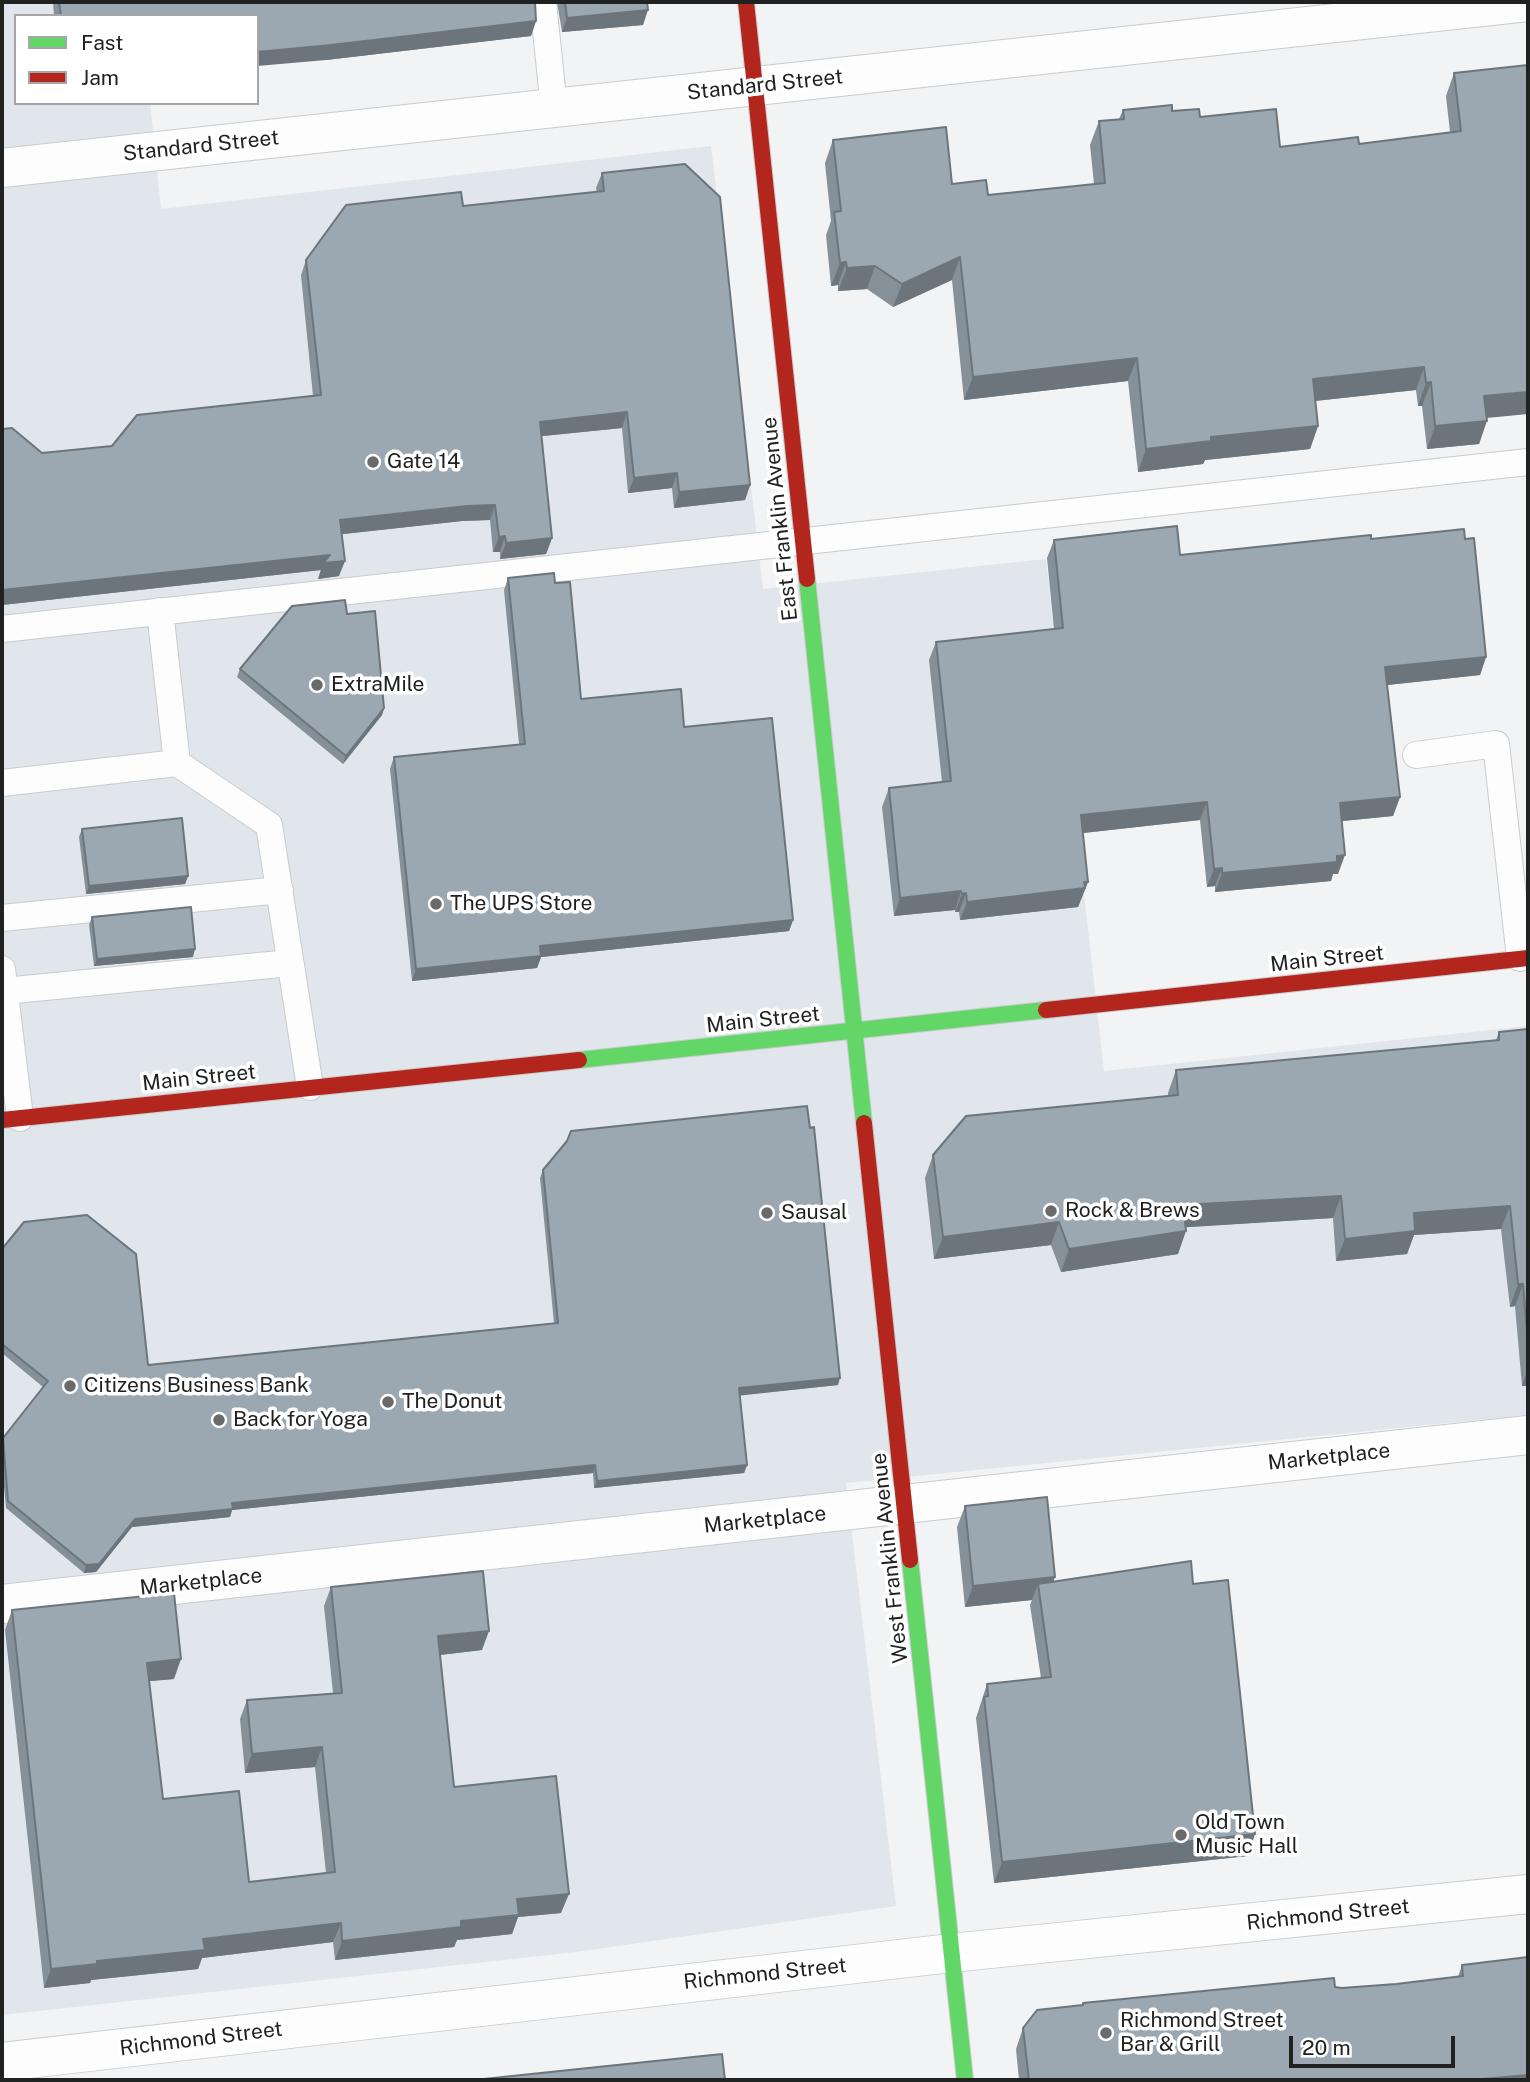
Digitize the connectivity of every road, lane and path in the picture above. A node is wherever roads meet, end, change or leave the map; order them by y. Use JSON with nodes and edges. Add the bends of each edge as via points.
{"nodes":[{"id":1,"x":543,"y":2,"type":"edge"},
{"id":2,"x":746,"y":2,"type":"edge"},
{"id":3,"x":1528,"y":2,"type":"edge"},
{"id":4,"x":755,"y":86,"type":"junction"},
{"id":5,"x":554,"y":108,"type":"junction"},
{"id":6,"x":2,"y":168,"type":"edge"},
{"id":7,"x":1528,"y":462,"type":"edge"},
{"id":8,"x":803,"y":541,"type":"junction"},
{"id":9,"x":160,"y":611,"type":"junction"},
{"id":10,"x":2,"y":629,"type":"edge"},
{"id":11,"x":1416,"y":755,"type":"dead end"},
{"id":12,"x":177,"y":763,"type":"junction"},
{"id":13,"x":2,"y":783,"type":"edge"},
{"id":14,"x":280,"y":890,"type":"junction"},
{"id":15,"x":2,"y":918,"type":"edge"},
{"id":16,"x":1524,"y":958,"type":"edge"},
{"id":17,"x":290,"y":964,"type":"junction"},
{"id":18,"x":3,"y":980,"type":"edge"},
{"id":19,"x":856,"y":1031,"type":"junction"},
{"id":20,"x":310,"y":1087,"type":"junction"},
{"id":21,"x":11,"y":1119,"type":"edge"},
{"id":22,"x":1528,"y":1435,"type":"edge"},
{"id":23,"x":905,"y":1504,"type":"junction"},
{"id":24,"x":2,"y":1604,"type":"edge"},
{"id":25,"x":1528,"y":1894,"type":"edge"},
{"id":26,"x":951,"y":1954,"type":"junction"},
{"id":27,"x":2,"y":2062,"type":"edge"},
{"id":28,"x":965,"y":2080,"type":"edge"}],
"edges":[{"from":1,"to":5,"type":"lane"},
{"from":2,"to":4,"type":"street","name":"East Franklin Avenue"},
{"from":3,"to":4,"type":"street","name":"Standard Street"},
{"from":4,"to":5,"type":"street","name":"Standard Street"},
{"from":4,"to":8,"type":"street","name":"East Franklin Avenue"},
{"from":5,"to":6,"type":"street","name":"Standard Street"},
{"from":7,"to":8,"type":"lane"},
{"from":8,"to":9,"type":"lane"},
{"from":8,"to":19,"type":"street","name":"East Franklin Avenue"},
{"from":9,"to":10,"type":"lane"},
{"from":9,"to":12,"type":"lane"},
{"from":11,"to":16,"type":"lane","via":[[1496,744]]},
{"from":12,"to":13,"type":"lane"},
{"from":12,"to":14,"type":"lane","via":[[269,825]]},
{"from":14,"to":15,"type":"lane"},
{"from":14,"to":17,"type":"lane"},
{"from":16,"to":19,"type":"street","name":"Main Street"},
{"from":17,"to":18,"type":"lane"},
{"from":17,"to":20,"type":"lane"},
{"from":18,"to":21,"type":"lane"},
{"from":19,"to":20,"type":"street","name":"Main Street"},
{"from":19,"to":23,"type":"street","name":"West Franklin Avenue"},
{"from":20,"to":21,"type":"street","name":"Main Street"},
{"from":22,"to":23,"type":"street","name":"Marketplace"},
{"from":23,"to":24,"type":"street","name":"Marketplace"},
{"from":23,"to":26,"type":"street","name":"West Franklin Avenue"},
{"from":25,"to":26,"type":"street","name":"Richmond Street"},
{"from":26,"to":27,"type":"street","name":"Richmond Street"},
{"from":26,"to":28,"type":"street","name":"West Franklin Avenue"}]}
